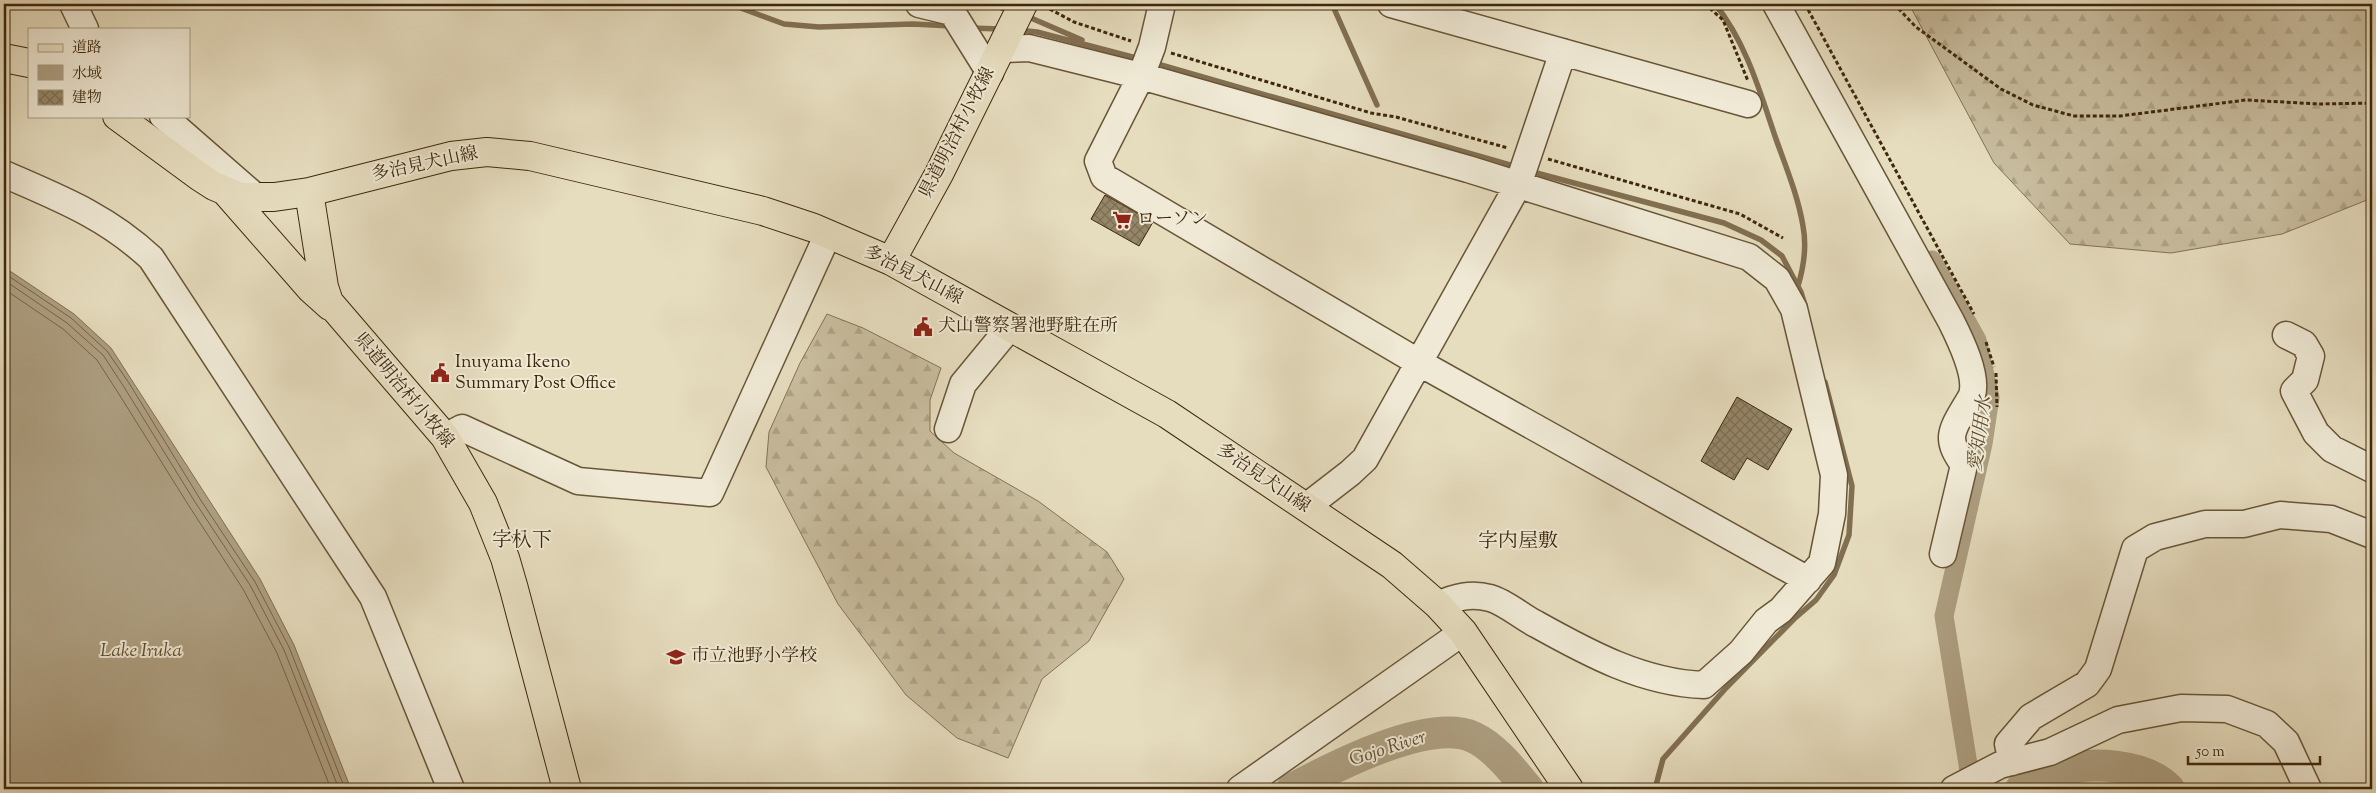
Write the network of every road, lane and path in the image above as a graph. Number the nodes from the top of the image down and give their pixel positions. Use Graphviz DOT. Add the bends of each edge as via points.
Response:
graph roads {
  1 [pos="73,4"];
  2 [pos="919,4"];
  3 [pos="1027,4"];
  4 [pos="1162,4"];
  5 [pos="1391,4"];
  6 [pos="1705,4"];
  7 [pos="1776,4"];
  8 [pos="1805,4"];
  9 [pos="1894,4"];
  10 [pos="85,28"];
  11 [pos="1563,52"];
  12 [pos="999,54"];
  13 [pos="4,58"];
  14 [pos="1146,61"];
  15 [pos="28,63"];
  16 [pos="2372,103"];
  17 [pos="1748,104"];
  18 [pos="120,118"];
  19 [pos="165,118"];
  20 [pos="1523,169"];
  21 [pos="7,175"];
  22 [pos="226,192"];
  23 [pos="309,192"];
  24 [pos="257,198"];
  25 [pos="828,234"];
  26 [pos="1783,238"];
  27 [pos="891,261"];
  28 [pos="1971,308"];
  29 [pos="334,310"];
  30 [pos="1010,327"];
  31 [pos="2286,335"];
  32 [pos="1418,362"];
  33 [pos="948,429"];
  34 [pos="445,437"];
  35 [pos="2372,469"];
  36 [pos="1306,507"];
  37 [pos="2372,535"];
  38 [pos="1943,554"];
  39 [pos="1808,580"];
  40 [pos="1438,605"];
  41 [pos="1463,632"];
  42 [pos="2012,762"];
  43 [pos="451,789"];
  44 [pos="567,789"];
  45 [pos="1240,789"];
  46 [pos="1569,789"];
  47 [pos="1954,789"];
  48 [pos="2308,789"];
  1 -- 10 [label="street"];
  2 -- 12 [label="street" via="952,12 969,39"];
  3 -- 12 [label="main road, 県道明治村小牧線"];
  3 -- 14 [label="path" via="1049,8 1109,36"];
  4 -- 14 [label="street"];
  5 -- 11 [label="street"];
  6 -- 17 [label="path" via="1723,20 1748,78"];
  7 -- 38 [label="street" via="1965,351 1972,395 1950,437 1953,449 1964,465"];
  8 -- 28 [label="path"];
  9 -- 16 [label="path" via="1916,27 2001,89 2033,105 2074,116 2120,116 2246,100"];
  11 -- 17 [label="street"];
  11 -- 20 [label="street"];
  12 -- 14 [label="street" via="1029,48"];
  12 -- 27 [label="main road, 県道明治村小牧線"];
  13 -- 15 [label="main road"];
  14 -- 20 [label="street"];
  14 -- 20 [label="path" via="1396,117"];
  14 -- 32 [label="street" via="1098,161 1104,177"];
  18 -- 22 [label="main road, 多治見犬山線" via="200,177"];
  19 -- 24 [label="street"];
  20 -- 26 [label="path" via="1740,214"];
  20 -- 32 [label="street"];
  20 -- 39 [label="street" via="1750,256 1777,279 1794,309 1834,475 1832,514 1822,563"];
  21 -- 43 [label="street" via="111,246 182,308 373,597"];
  22 -- 24 [label="main road, 多治見犬山線"];
  22 -- 29 [label="main road" via="311,289"];
  23 -- 24 [label="main road, 多治見犬山線"];
  23 -- 25 [label="main road, 多治見犬山線" via="452,156 487,152 530,156 710,196"];
  23 -- 29 [label="main road, 県道明治村小牧線" via="324,286"];
  25 -- 27 [label="main road, 多治見犬山線"];
  25 -- 34 [label="street" via="710,493 578,481 462,428"];
  27 -- 30 [label="main road, 多治見犬山線"];
  29 -- 34 [label="main road, 県道明治村小牧線"];
  30 -- 33 [label="street" via="963,384"];
  30 -- 36 [label="main road, 多治見犬山線" via="1168,414"];
  31 -- 35 [label="street" via="2304,344 2310,356 2305,380 2294,391 2316,433 2332,449"];
  32 -- 36 [label="street" via="1365,458 1350,474"];
  32 -- 39 [label="street"];
  34 -- 44 [label="main road, 県道明治村小牧線" via="483,503 505,558"];
  36 -- 40 [label="main road, 多治見犬山線" via="1392,565"];
  37 -- 42 [label="street" via="2331,520 2280,515 2244,524 2205,524 2155,537 2135,549 2098,669 2087,684 2031,717 2008,744"];
  39 -- 40 [label="street" via="1781,610 1766,621 1741,652 1704,685 1678,684 1584,651 1491,598 1464,595"];
  40 -- 41 [label="main road, 多治見犬山線"];
  41 -- 45 [label="street"];
  41 -- 46 [label="main road, 多治見犬山線"];
  42 -- 47 [label="street"];
  42 -- 48 [label="street" via="2050,752 2118,720 2181,708 2227,709 2267,724 2286,742"];
}
